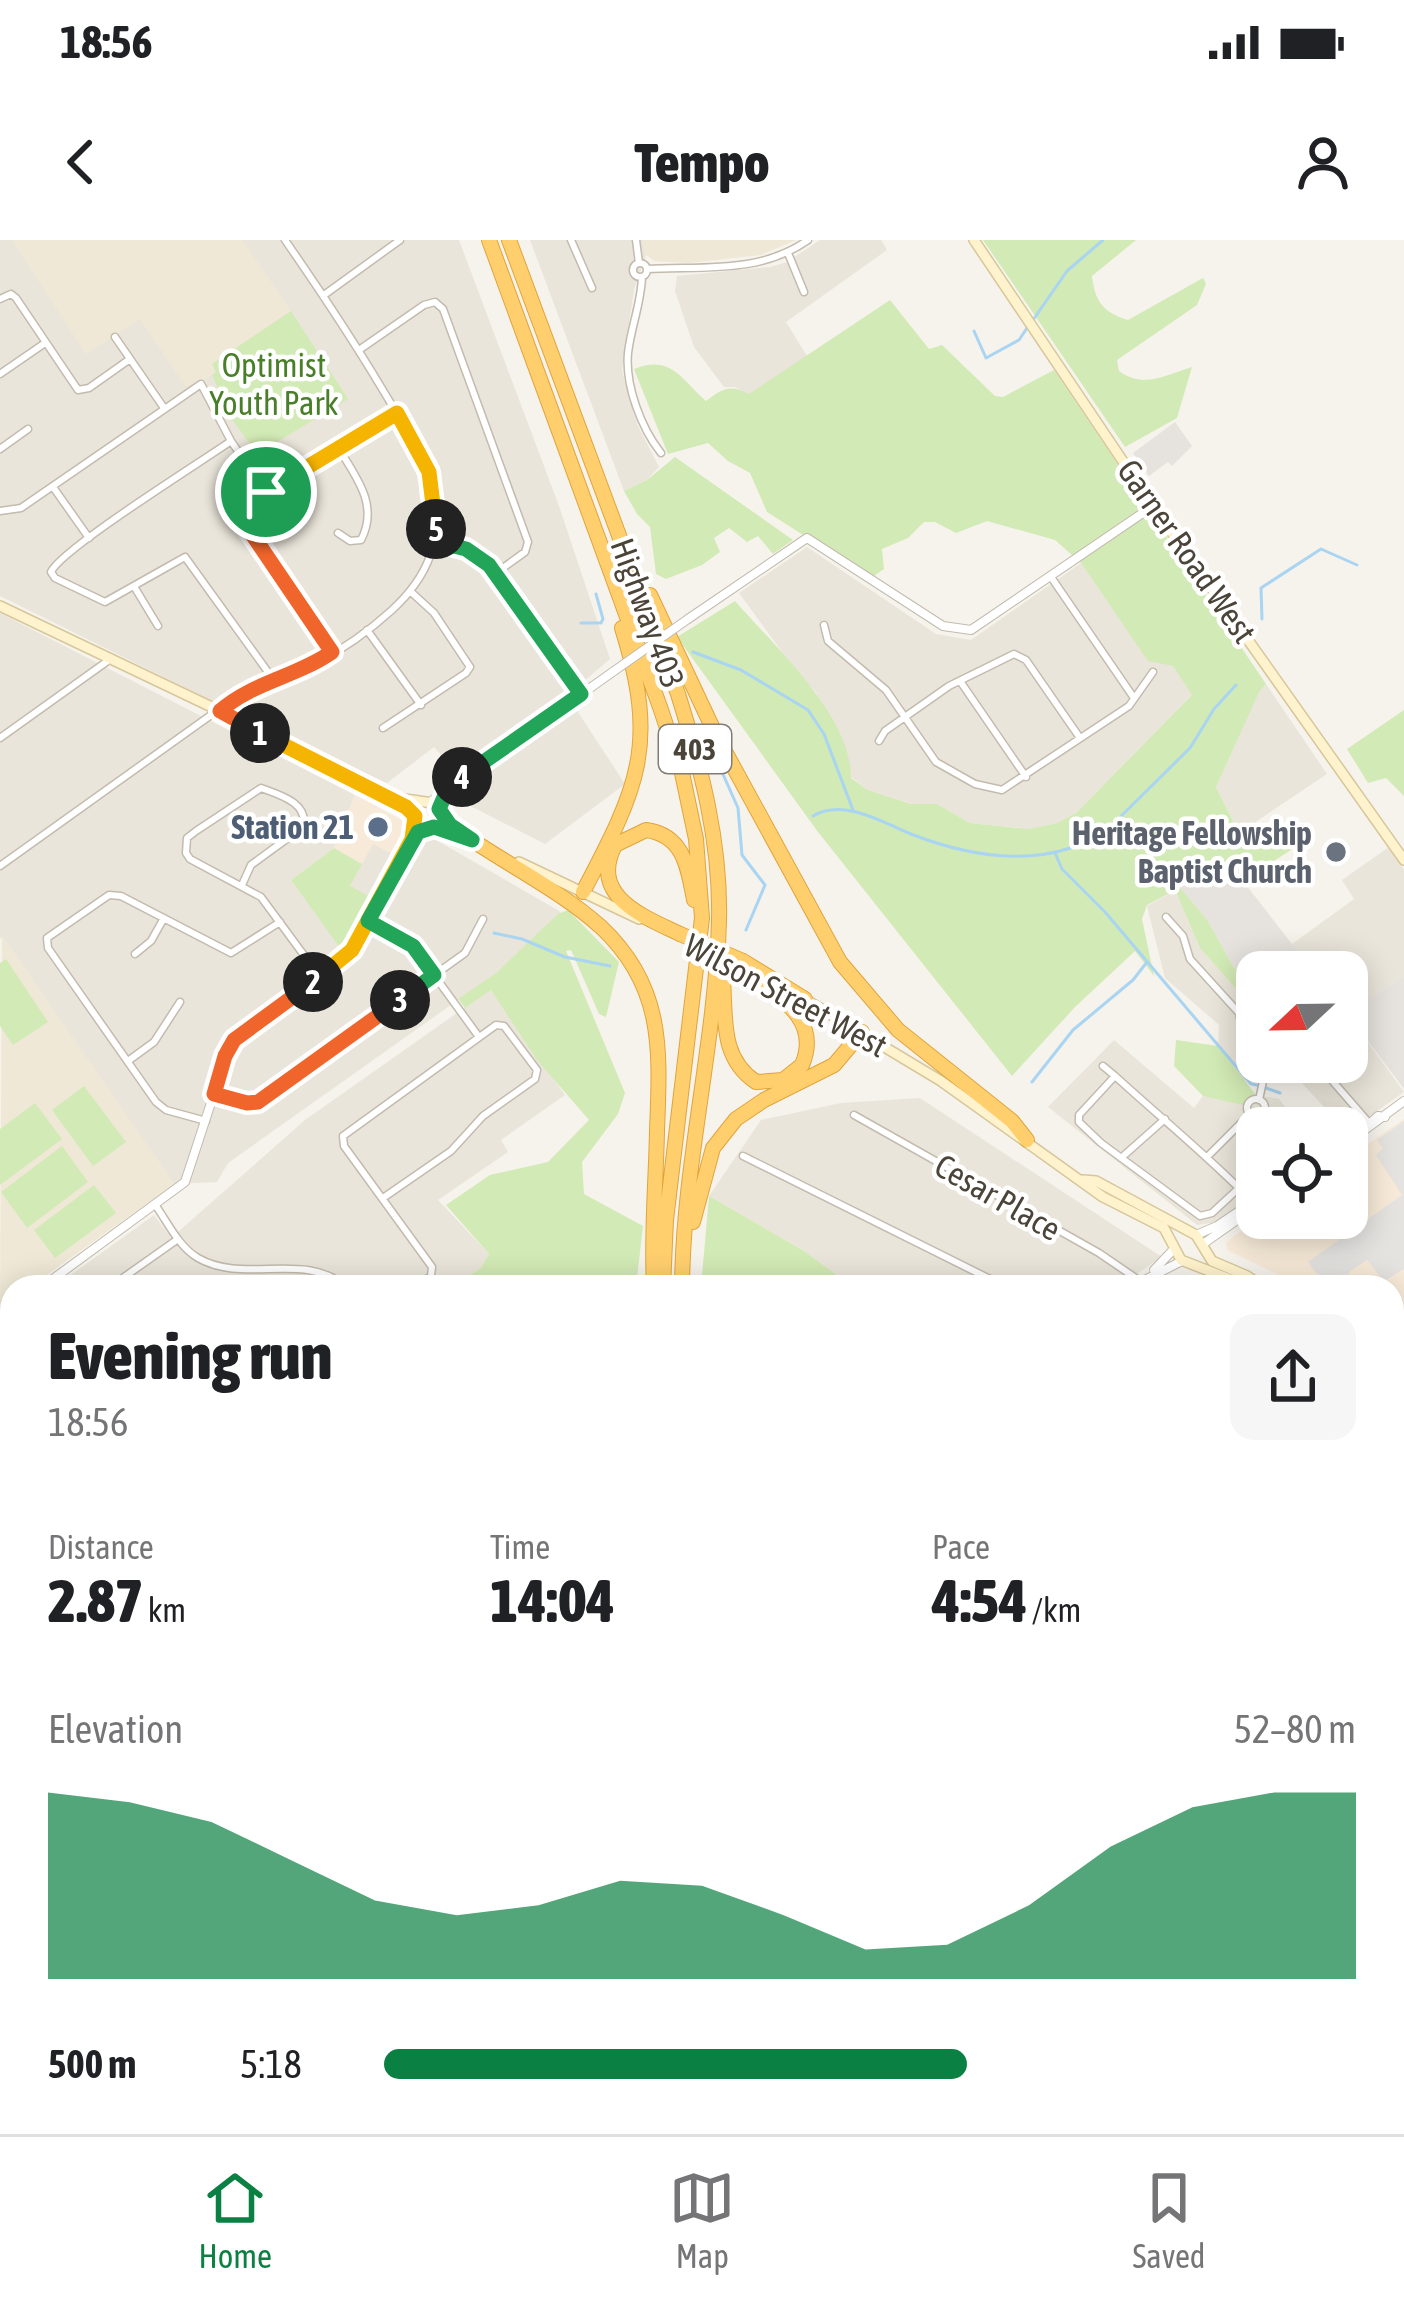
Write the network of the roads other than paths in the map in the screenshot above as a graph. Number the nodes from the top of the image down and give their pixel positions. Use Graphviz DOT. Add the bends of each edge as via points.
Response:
graph roads {
  1 [pos="286,240"];
  2 [pos="400,240"];
  3 [pos="489,240"];
  4 [pos="509,240"];
  5 [pos="571,240"];
  6 [pos="636,240"];
  7 [pos="808,240"];
  8 [pos="974,240"];
  9 [pos="788,254"];
  10 [pos="644,273"];
  11 [pos="592,288"];
  12 [pos="804,292"];
  13 [pos="324,295"];
  14 [pos="0,298"];
  15 [pos="115,337"];
  16 [pos="45,343"];
  17 [pos="359,350"];
  18 [pos="130,359"];
  19 [pos="0,374"];
  20 [pos="165,410"];
  21 [pos="397,413"];
  22 [pos="28,429"];
  23 [pos="231,441"];
  24 [pos="0,449"];
  25 [pos="339,449"];
  26 [pos="661,453"];
  27 [pos="52,487"];
  28 [pos="266,492"];
  29 [pos="608,503"];
  30 [pos="1153,506"];
  31 [pos="0,511"];
  32 [pos="590,520"];
  33 [pos="338,533"];
  34 [pos="89,538"];
  35 [pos="434,541"];
  36 [pos="496,573"];
  37 [pos="1051,578"];
  38 [pos="134,588"];
  39 [pos="410,591"];
  40 [pos="1,608"];
  41 [pos="824,625"];
  42 [pos="158,626"];
  43 [pos="367,629"];
  44 [pos="332,652"];
  45 [pos="109,660"];
  46 [pos="1153,672"];
  47 [pos="273,679"];
  48 [pos="959,681"];
  49 [pos="581,694"];
  50 [pos="1134,698"];
  51 [pos="421,705"];
  52 [pos="220,711"];
  53 [pos="905,716"];
  54 [pos="383,728"];
  55 [pos="0,738"];
  56 [pos="1081,739"];
  57 [pos="879,741"];
  58 [pos="1026,777"];
  59 [pos="385,796"];
  60 [pos="433,807"];
  61 [pos="416,817"];
  62 [pos="431,827"];
  63 [pos="412,839"];
  64 [pos="472,840"];
  65 [pos="1404,860"];
  66 [pos="0,866"];
  67 [pos="242,885"];
  68 [pos="583,892"];
  69 [pos="720,916"];
  70 [pos="1166,917"];
  71 [pos="164,918"];
  72 [pos="483,919"];
  73 [pos="368,921"];
  74 [pos="280,922"];
  75 [pos="678,936"];
  76 [pos="135,954"];
  77 [pos="743,966"];
  78 [pos="434,975"];
  79 [pos="320,977"];
  80 [pos="805,999"];
  81 [pos="180,1002"];
  82 [pos="1236,1010"];
  83 [pos="862,1032"];
  84 [pos="479,1038"];
  85 [pos="128,1060"];
  86 [pos="1103,1066"];
  87 [pos="1115,1076"];
  88 [pos="1263,1083"];
  89 [pos="1334,1083"];
  90 [pos="682,1086"];
  91 [pos="214,1094"];
  92 [pos="1259,1100"];
  93 [pos="1404,1101"];
  94 [pos="1251,1107"];
  95 [pos="1263,1107"];
  96 [pos="854,1115"];
  97 [pos="1385,1117"];
  98 [pos="1166,1119"];
  99 [pos="206,1121"];
  100 [pos="1369,1123"];
  101 [pos="1368,1128"];
  102 [pos="1236,1131"];
  103 [pos="1028,1139"];
  104 [pos="743,1156"];
  105 [pos="1207,1157"];
  106 [pos="1121,1158"];
  107 [pos="1083,1180"];
  108 [pos="1236,1185"];
  109 [pos="1236,1191"];
  110 [pos="383,1198"];
  111 [pos="156,1206"];
  112 [pos="1236,1214"];
  113 [pos="1197,1237"];
  114 [pos="178,1238"];
  115 [pos="1174,1249"];
  116 [pos="1185,1261"];
  117 [pos="59,1275"];
  118 [pos="127,1275"];
  119 [pos="325,1275"];
  120 [pos="431,1275"];
  121 [pos="659,1275"];
  122 [pos="660,1275"];
  123 [pos="685,1275"];
  124 [pos="685,1275"];
  125 [pos="982,1275"];
  126 [pos="1131,1275"];
  127 [pos="1146,1275"];
  128 [pos="1154,1275"];
  129 [pos="1220,1275"];
  130 [pos="1245,1275"];
  1 -- 13 [label="street"];
  2 -- 13 [label="street"];
  3 -- 32 [label="highway, 403"];
  4 -- 29 [label="highway, Highway 403 / 403"];
  5 -- 11 [label="street"];
  6 -- 10 [label="street"];
  7 -- 9 [label="street"];
  8 -- 30 [label="main road, Garner Road West"];
  9 -- 10 [label="street"];
  9 -- 12 [label="street"];
  10 -- 26 [label="street" via="629,374"];
  13 -- 17 [label="street"];
  14 -- 16 [label="street" via="16,298"];
  15 -- 18 [label="street"];
  16 -- 18 [label="street" via="78,391"];
  16 -- 19 [label="street"];
  17 -- 21 [label="street"];
  17 -- 36 [label="street" via="424,304 442,309 528,542"];
  18 -- 20 [label="street"];
  20 -- 23 [label="street" via="202,384"];
  20 -- 27 [label="street"];
  21 -- 25 [label="street"];
  21 -- 35 [label="street" via="429,472"];
  22 -- 24 [label="street"];
  23 -- 28 [label="street"];
  23 -- 34 [label="street"];
  25 -- 28 [label="street"];
  25 -- 33 [label="street" via="369,512 361,540"];
  27 -- 31 [label="street" via="21,508"];
  27 -- 34 [label="street"];
  28 -- 44 [label="street" via="243,507 241,518"];
  29 -- 69 [label="highway, Highway 403 / 403" via="700,765"];
  29 -- 103 [label="highway" via="716,735 840,962 898,1030"];
  30 -- 37 [label="street"];
  30 -- 65 [label="main road, Garner Road West"];
  32 -- 68 [label="highway" via="643,732 630,800"];
  32 -- 90 [label="highway, Highway 403 / 403" via="661,707 697,839 703,918"];
  34 -- 38 [label="street" via="54,563 56,578 105,602"];
  35 -- 36 [label="street" via="478,555"];
  35 -- 39 [label="street"];
  36 -- 49 [label="street"];
  37 -- 49 [label="street, bridge" via="980,626 954,631 807,538"];
  37 -- 50 [label="street"];
  38 -- 42 [label="street"];
  38 -- 47 [label="street" via="185,557"];
  39 -- 43 [label="street"];
  39 -- 51 [label="street" via="470,667"];
  40 -- 45 [label="main road, Wilson Street West"];
  41 -- 53 [label="street" via="828,641"];
  43 -- 44 [label="street"];
  43 -- 51 [label="street"];
  44 -- 47 [label="street"];
  45 -- 52 [label="main road, Wilson Street West"];
  45 -- 55 [label="street"];
  46 -- 50 [label="street"];
  47 -- 52 [label="street"];
  48 -- 53 [label="street"];
  48 -- 56 [label="street" via="1020,655"];
  48 -- 58 [label="street"];
  49 -- 60 [label="street"];
  50 -- 56 [label="street"];
  51 -- 54 [label="street"];
  52 -- 59 [label="main road, Wilson Street West"];
  52 -- 66 [label="street"];
  53 -- 57 [label="street"];
  53 -- 58 [label="street" via="936,762 974,784 1006,790"];
  56 -- 58 [label="street"];
  59 -- 60 [label="main road, Wilson Street West"];
  59 -- 61 [label="main road, Wilson Street West"];
  60 -- 61 [label="main road"];
  60 -- 62 [label="main road"];
  60 -- 64 [label="main road, Wilson Street West"];
  61 -- 62 [label="main road, Wilson Street West"];
  61 -- 63 [label="street"];
  62 -- 63 [label="street"];
  62 -- 64 [label="main road, Wilson Street West"];
  63 -- 73 [label="street"];
  64 -- 68 [label="main road, Wilson Street West"];
  64 -- 121 [label="highway" via="602,928 647,993 661,1048"];
  67 -- 67 [label="street" via="190,859 185,845 261,788 295,804 305,819 251,865"];
  67 -- 74 [label="street"];
  68 -- 75 [label="main road, Wilson Street West"];
  69 -- 77 [label="highway" via="734,1063 756,1082 783,1080 802,1065 808,1035 798,1014"];
  69 -- 123 [label="highway, Highway 403 / 403"];
  70 -- 82 [label="street"];
  71 -- 74 [label="street" via="231,953"];
  71 -- 76 [label="street"];
  71 -- 85 [label="street" via="109,895 46,941"];
  72 -- 78 [label="street" via="465,953"];
  73 -- 78 [label="street" via="413,946"];
  73 -- 79 [label="street" via="349,954"];
  74 -- 79 [label="street"];
  75 -- 77 [label="highway, bridge"];
  75 -- 90 [label="highway" via="613,893 607,867 624,839 658,832 673,840 687,870 696,920"];
  77 -- 80 [label="highway"];
  78 -- 84 [label="street"];
  78 -- 91 [label="street" via="258,1102"];
  79 -- 91 [label="street" via="234,1040"];
  80 -- 83 [label="main road, Wilson Street West"];
  81 -- 85 [label="street" via="154,1042"];
  83 -- 103 [label="main road, Wilson Street West"];
  83 -- 124 [label="highway" via="817,1077 747,1109 713,1148"];
  84 -- 110 [label="street" via="343,1136"];
  84 -- 110 [label="street" via="505,1026 537,1076"];
  85 -- 99 [label="street" via="161,1107"];
  86 -- 87 [label="street"];
  87 -- 98 [label="street"];
  87 -- 106 [label="street" via="1078,1120"];
  88 -- 92 [label="street"];
  89 -- 100 [label="street"];
  90 -- 122 [label="highway, Highway 403 / 403"];
  91 -- 99 [label="street"];
  92 -- 94 [label="street"];
  92 -- 95 [label="street"];
  93 -- 97 [label="street"];
  96 -- 126 [label="street, Cesar Place"];
  97 -- 100 [label="street"];
  97 -- 101 [label="street"];
  98 -- 105 [label="street"];
  98 -- 106 [label="street"];
  99 -- 111 [label="street" via="188,1180"];
  102 -- 105 [label="street"];
  103 -- 107 [label="main road, Wilson Street West"];
  104 -- 125 [label="street"];
  105 -- 108 [label="street"];
  106 -- 109 [label="street" via="1200,1216"];
  107 -- 113 [label="main road, Wilson Street West"];
  107 -- 115 [label="main road, Wilson Street West" via="1164,1228"];
  110 -- 120 [label="street"];
  111 -- 114 [label="street"];
  111 -- 117 [label="street"];
  112 -- 113 [label="street"];
  113 -- 115 [label="main road" via="1178,1238"];
  113 -- 116 [label="main road" via="1200,1257"];
  113 -- 130 [label="main road, Wilson Street West" via="1211,1260"];
  114 -- 118 [label="street"];
  114 -- 119 [label="street" via="210,1263"];
  115 -- 116 [label="main road, Wilson Street West"];
  115 -- 127 [label="street"];
  116 -- 128 [label="street"];
  116 -- 129 [label="main road, Wilson Street West"];
}
